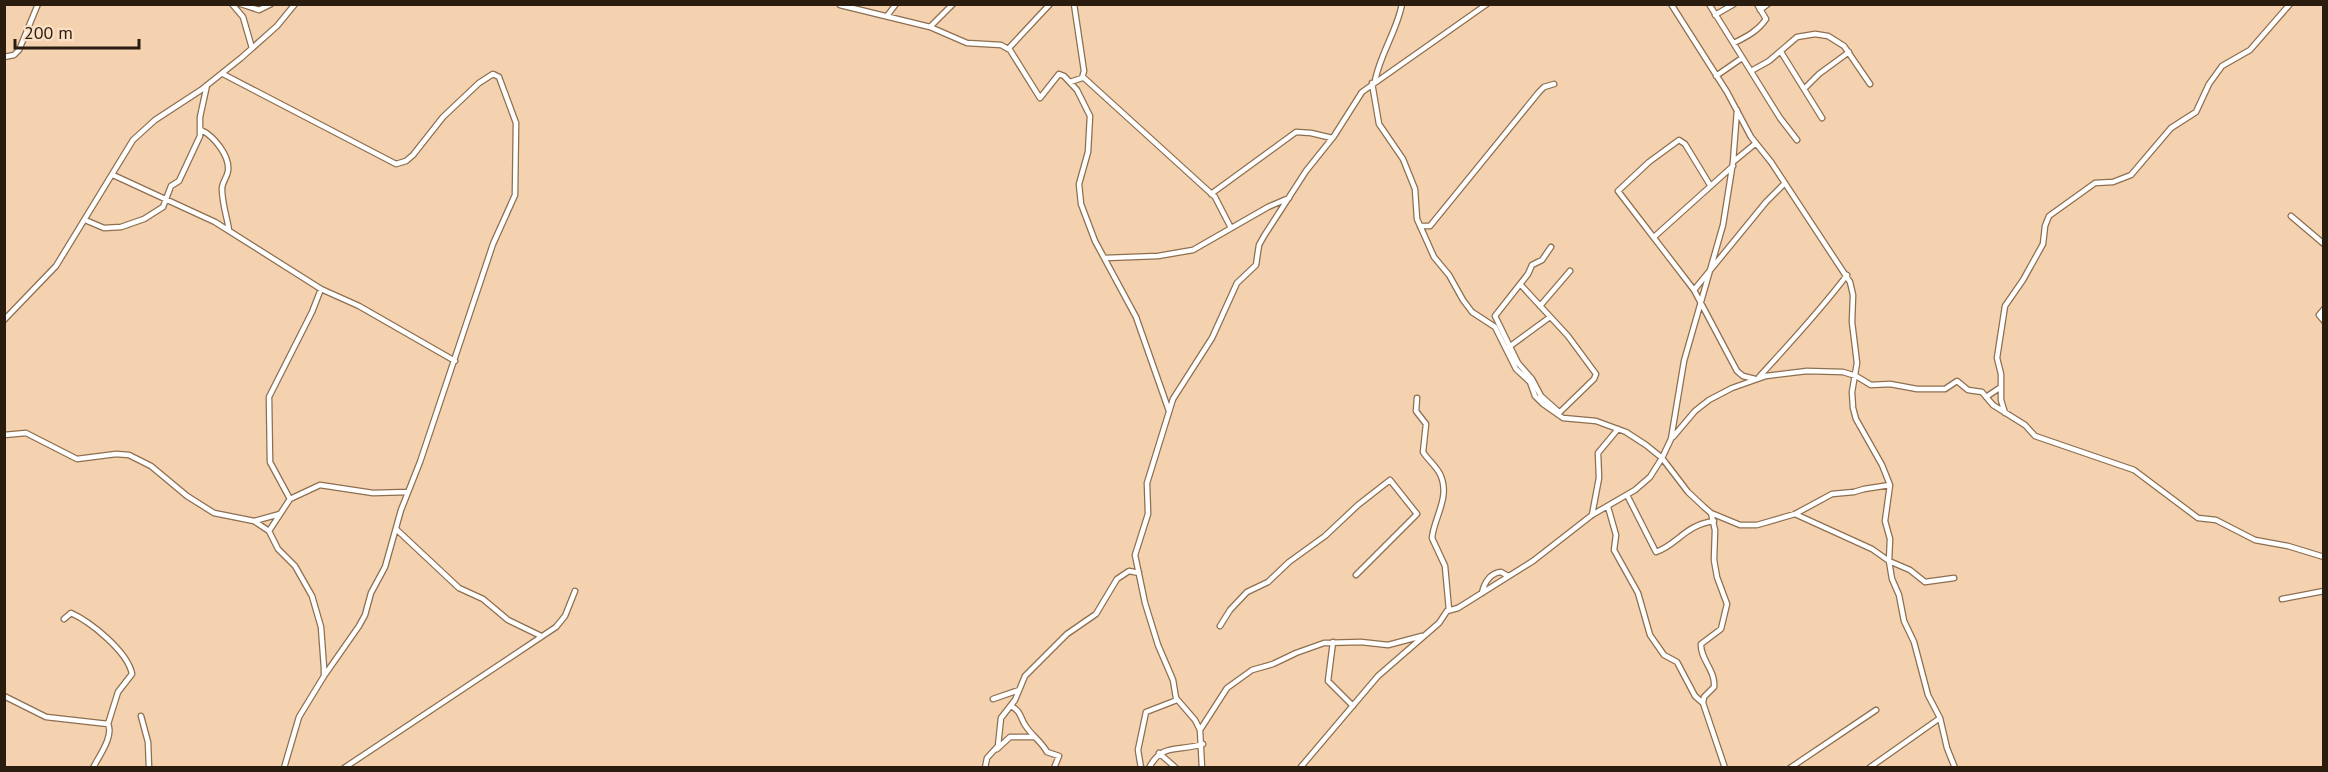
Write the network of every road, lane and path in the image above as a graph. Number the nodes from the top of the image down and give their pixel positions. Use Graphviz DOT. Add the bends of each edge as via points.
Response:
graph roads {
  1 [pos="38,4"];
  2 [pos="232,4"];
  3 [pos="241,4"];
  4 [pos="271,4"];
  5 [pos="840,4"];
  6 [pos="896,4"];
  7 [pos="953,4"];
  8 [pos="1050,4"];
  9 [pos="1074,4"];
  10 [pos="1402,4"];
  11 [pos="1487,4"];
  12 [pos="1671,4"];
  13 [pos="1709,4"];
  14 [pos="1734,4"];
  15 [pos="1757,4"];
  16 [pos="1768,4"];
  17 [pos="2290,4"];
  18 [pos="294,5"];
  19 [pos="1760,10"];
  20 [pos="1715,15"];
  21 [pos="887,16"];
  22 [pos="930,27"];
  23 [pos="1734,44"];
  24 [pos="252,48"];
  25 [pos="1009,48"];
  26 [pos="1781,52"];
  27 [pos="1849,52"];
  28 [pos="4,57"];
  29 [pos="1742,58"];
  30 [pos="1751,71"];
  31 [pos="222,74"];
  32 [pos="1716,76"];
  33 [pos="1083,77"];
  34 [pos="1070,82"];
  35 [pos="1374,82"];
  36 [pos="1554,84"];
  37 [pos="1870,84"];
  38 [pos="207,85"];
  39 [pos="1804,89"];
  40 [pos="1737,110"];
  41 [pos="1822,118"];
  42 [pos="201,130"];
  43 [pos="1332,138"];
  44 [pos="1797,140"];
  45 [pos="1756,143"];
  46 [pos="1733,164"];
  47 [pos="113,175"];
  48 [pos="1785,183"];
  49 [pos="1710,185"];
  50 [pos="1211,194"];
  51 [pos="1290,198"];
  52 [pos="165,201"];
  53 [pos="2291,216"];
  54 [pos="85,220"];
  55 [pos="1420,226"];
  56 [pos="1231,228"];
  57 [pos="230,230"];
  58 [pos="1654,237"];
  59 [pos="2324,244"];
  60 [pos="1551,247"];
  61 [pos="1105,258"];
  62 [pos="1711,268"];
  63 [pos="1570,271"];
  64 [pos="1847,275"];
  65 [pos="1520,284"];
  66 [pos="321,289"];
  67 [pos="1694,290"];
  68 [pos="1700,300"];
  69 [pos="1540,306"];
  70 [pos="2324,309"];
  71 [pos="1550,317"];
  72 [pos="4,320"];
  73 [pos="2324,321"];
  74 [pos="1509,347"];
  75 [pos="455,361"];
  76 [pos="1856,376"];
  77 [pos="1757,379"];
  78 [pos="2001,387"];
  79 [pos="1986,397"];
  80 [pos="1417,398"];
  81 [pos="1567,405"];
  82 [pos="1169,411"];
  83 [pos="1558,413"];
  84 [pos="2005,413"];
  85 [pos="1574,419"];
  86 [pos="1618,429"];
  87 [pos="4,435"];
  88 [pos="1671,439"];
  89 [pos="1662,458"];
  90 [pos="1890,485"];
  91 [pos="408,492"];
  92 [pos="1627,495"];
  93 [pos="290,499"];
  94 [pos="1608,507"];
  95 [pos="1711,513"];
  96 [pos="280,514"];
  97 [pos="1795,514"];
  98 [pos="1592,515"];
  99 [pos="254,521"];
  100 [pos="1714,521"];
  101 [pos="396,529"];
  102 [pos="269,531"];
  103 [pos="2324,557"];
  104 [pos="1889,561"];
  105 [pos="1139,573"];
  106 [pos="1356,575"];
  107 [pos="1508,576"];
  108 [pos="1954,578"];
  109 [pos="575,591"];
  110 [pos="2324,591"];
  111 [pos="1482,593"];
  112 [pos="2282,599"];
  113 [pos="1449,610"];
  114 [pos="64,619"];
  115 [pos="1220,626"];
  116 [pos="541,636"];
  117 [pos="1424,636"];
  118 [pos="1333,642"];
  119 [pos="324,676"];
  120 [pos="1019,690"];
  121 [pos="4,696"];
  122 [pos="993,699"];
  123 [pos="1177,700"];
  124 [pos="1703,703"];
  125 [pos="1011,706"];
  126 [pos="1353,706"];
  127 [pos="1876,710"];
  128 [pos="141,716"];
  129 [pos="1940,718"];
  130 [pos="108,724"];
  131 [pos="1200,730"];
  132 [pos="1035,737"];
  133 [pos="1203,744"];
  134 [pos="996,750"];
  135 [pos="1159,753"];
  136 [pos="93,768"];
  137 [pos="149,768"];
  138 [pos="284,768"];
  139 [pos="344,768"];
  140 [pos="985,768"];
  141 [pos="1053,768"];
  142 [pos="1141,768"];
  143 [pos="1149,768"];
  144 [pos="1176,768"];
  145 [pos="1202,768"];
  146 [pos="1299,768"];
  147 [pos="1725,768"];
  148 [pos="1790,768"];
  149 [pos="1869,768"];
  150 [pos="1955,768"];
  1 -- 28 [label="street" via="19,50"];
  2 -- 24 [label="street" via="243,17"];
  3 -- 4 [label="street" via="259,10"];
  5 -- 21 [label="street"];
  6 -- 21 [label="street"];
  7 -- 22 [label="street"];
  8 -- 25 [label="street"];
  9 -- 33 [label="street"];
  10 -- 35 [label="street"];
  11 -- 35 [label="street"];
  12 -- 32 [label="street"];
  13 -- 20 [label="street"];
  14 -- 20 [label="street"];
  15 -- 19 [label="street"];
  16 -- 19 [label="street"];
  17 -- 78 [label="street" via="2250,50 2222,66 2196,112 2173,126 2131,175 2095,183 2049,216 2043,244 2005,306 1997,358"];
  18 -- 24 [label="street"];
  19 -- 23 [label="street" via="1766,20"];
  20 -- 23 [label="street"];
  21 -- 22 [label="street"];
  22 -- 25 [label="street" via="967,42"];
  23 -- 29 [label="street"];
  24 -- 31 [label="street"];
  25 -- 34 [label="street" via="1040,98 1059,74"];
  26 -- 27 [label="street" via="1797,37 1815,34 1837,40"];
  26 -- 30 [label="street"];
  26 -- 39 [label="street"];
  27 -- 37 [label="street"];
  27 -- 39 [label="street"];
  29 -- 30 [label="street"];
  29 -- 32 [label="street"];
  30 -- 44 [label="street"];
  31 -- 38 [label="street"];
  31 -- 75 [label="street" via="396,164 413,156 442,117 479,83 493,74 499,77 516,123 515,195 493,244"];
  32 -- 40 [label="street"];
  33 -- 34 [label="street"];
  33 -- 50 [label="street"];
  34 -- 61 [label="street" via="1090,116 1079,195"];
  35 -- 43 [label="street" via="1353,104"];
  35 -- 55 [label="street" via="1379,124 1404,159 1415,189"];
  36 -- 55 [label="street" via="1539,92 1430,226"];
  38 -- 42 [label="street"];
  38 -- 47 [label="street" via="133,140"];
  39 -- 41 [label="street"];
  40 -- 45 [label="street"];
  40 -- 46 [label="street"];
  42 -- 52 [label="street" via="191,158"];
  42 -- 57 [label="street" via="214,139 227,165 222,190"];
  43 -- 50 [label="street" via="1296,132"];
  43 -- 51 [label="street"];
  45 -- 46 [label="street"];
  45 -- 48 [label="street"];
  46 -- 49 [label="street"];
  46 -- 62 [label="street"];
  47 -- 52 [label="street"];
  47 -- 54 [label="street"];
  48 -- 62 [label="street"];
  48 -- 64 [label="street"];
  49 -- 58 [label="street"];
  49 -- 58 [label="street" via="1679,140 1628,179 1619,195"];
  50 -- 56 [label="street"];
  51 -- 56 [label="street"];
  51 -- 82 [label="street" via="1259,245 1256,265 1237,283 1212,338 1176,393"];
  52 -- 54 [label="street" via="157,212 128,225 104,228"];
  52 -- 57 [label="street"];
  53 -- 59 [label="street"];
  54 -- 72 [label="street" via="56,266"];
  55 -- 83 [label="street" via="1434,257 1463,300 1492,324 1538,400"];
  56 -- 61 [label="street" via="1193,250"];
  57 -- 66 [label="street"];
  58 -- 67 [label="street"];
  60 -- 65 [label="street" via="1542,260 1532,265"];
  61 -- 82 [label="street" via="1136,316"];
  62 -- 67 [label="street"];
  62 -- 68 [label="street"];
  63 -- 69 [label="street"];
  64 -- 76 [label="street" via="1853,295"];
  64 -- 77 [label="street"];
  65 -- 69 [label="street"];
  65 -- 74 [label="street" via="1495,316"];
  66 -- 75 [label="street" via="359,306"];
  66 -- 93 [label="street" via="269,397 270,462"];
  67 -- 68 [label="street"];
  68 -- 77 [label="street" via="1737,371"];
  68 -- 88 [label="street" via="1678,386"];
  69 -- 71 [label="street"];
  70 -- 73 [label="street" via="2319,315"];
  71 -- 74 [label="street"];
  71 -- 81 [label="street" via="1596,374"];
  74 -- 83 [label="street" via="1538,393"];
  75 -- 91 [label="street"];
  76 -- 77 [label="street" via="1807,371"];
  76 -- 79 [label="street" via="1871,385 1917,389 1945,389 1957,381"];
  76 -- 90 [label="street" via="1852,398 1856,419"];
  77 -- 88 [label="street" via="1703,404"];
  78 -- 79 [label="street"];
  78 -- 84 [label="street"];
  79 -- 84 [label="street"];
  80 -- 113 [label="street" via="1416,411 1427,428 1423,452 1442,483 1443,499 1432,538 1443,560"];
  81 -- 83 [label="street"];
  81 -- 85 [label="street"];
  82 -- 105 [label="street" via="1147,483 1148,514 1135,555"];
  83 -- 85 [label="street"];
  84 -- 103 [label="street" via="2039,438 2134,470 2198,518 2216,520 2255,540"];
  85 -- 86 [label="street"];
  86 -- 89 [label="street"];
  86 -- 98 [label="street" via="1598,453 1599,478"];
  87 -- 99 [label="street" via="26,433 77,459 129,455 151,466 214,513"];
  88 -- 89 [label="street"];
  89 -- 92 [label="street" via="1650,477"];
  89 -- 95 [label="street" via="1688,492"];
  90 -- 97 [label="street" via="1832,494"];
  90 -- 104 [label="street" via="1885,521 1890,540"];
  91 -- 93 [label="street" via="373,493 320,485"];
  91 -- 101 [label="street"];
  92 -- 94 [label="street"];
  92 -- 100 [label="street" via="1656,552 1693,526"];
  93 -- 96 [label="street"];
  94 -- 98 [label="street"];
  94 -- 124 [label="street" via="1616,535 1614,550 1638,593 1650,635 1664,655 1676,661"];
  95 -- 97 [label="street" via="1751,526"];
  95 -- 100 [label="street"];
  96 -- 99 [label="street"];
  96 -- 102 [label="street"];
  97 -- 104 [label="street" via="1872,549"];
  98 -- 107 [label="street"];
  99 -- 102 [label="street"];
  100 -- 124 [label="street" via="1716,577 1727,608 1721,629 1701,644 1715,682"];
  101 -- 116 [label="street" via="459,588"];
  101 -- 119 [label="street" via="365,615"];
  102 -- 119 [label="street" via="312,596 321,627"];
  104 -- 108 [label="street" via="1925,582"];
  104 -- 129 [label="street" via="1928,695"];
  105 -- 120 [label="street" via="1129,572 1117,579 1096,614 1052,648 1025,676"];
  105 -- 123 [label="street"];
  106 -- 115 [label="street" via="1418,514 1390,480 1268,582 1245,594"];
  107 -- 111 [label="street"];
  107 -- 111 [label="street" via="1494,573"];
  109 -- 116 [label="street" via="561,622"];
  110 -- 112 [label="street"];
  111 -- 113 [label="street"];
  113 -- 117 [label="street"];
  114 -- 130 [label="street" via="71,613 87,622 130,666 132,674 118,692"];
  116 -- 139 [label="street"];
  117 -- 118 [label="street" via="1388,645"];
  117 -- 126 [label="street" via="1378,676"];
  118 -- 126 [label="street" via="1328,681"];
  118 -- 131 [label="street" via="1252,670 1227,688"];
  119 -- 138 [label="street" via="298,717"];
  120 -- 122 [label="street"];
  120 -- 125 [label="street"];
  121 -- 130 [label="street" via="46,717"];
  123 -- 131 [label="street"];
  123 -- 142 [label="street" via="1146,712 1138,750"];
  124 -- 147 [label="street"];
  125 -- 132 [label="street" via="1019,711"];
  125 -- 134 [label="street" via="1001,718"];
  126 -- 146 [label="street"];
  127 -- 148 [label="street"];
  128 -- 137 [label="street"];
  129 -- 149 [label="street"];
  129 -- 150 [label="street"];
  130 -- 136 [label="street" via="110,734"];
  131 -- 133 [label="street"];
  132 -- 134 [label="street" via="1010,738"];
  132 -- 141 [label="street" via="1047,752 1059,756"];
  133 -- 135 [label="street"];
  133 -- 145 [label="street"];
  134 -- 140 [label="street" via="987,758"];
  135 -- 143 [label="street"];
  135 -- 144 [label="street"];
}
